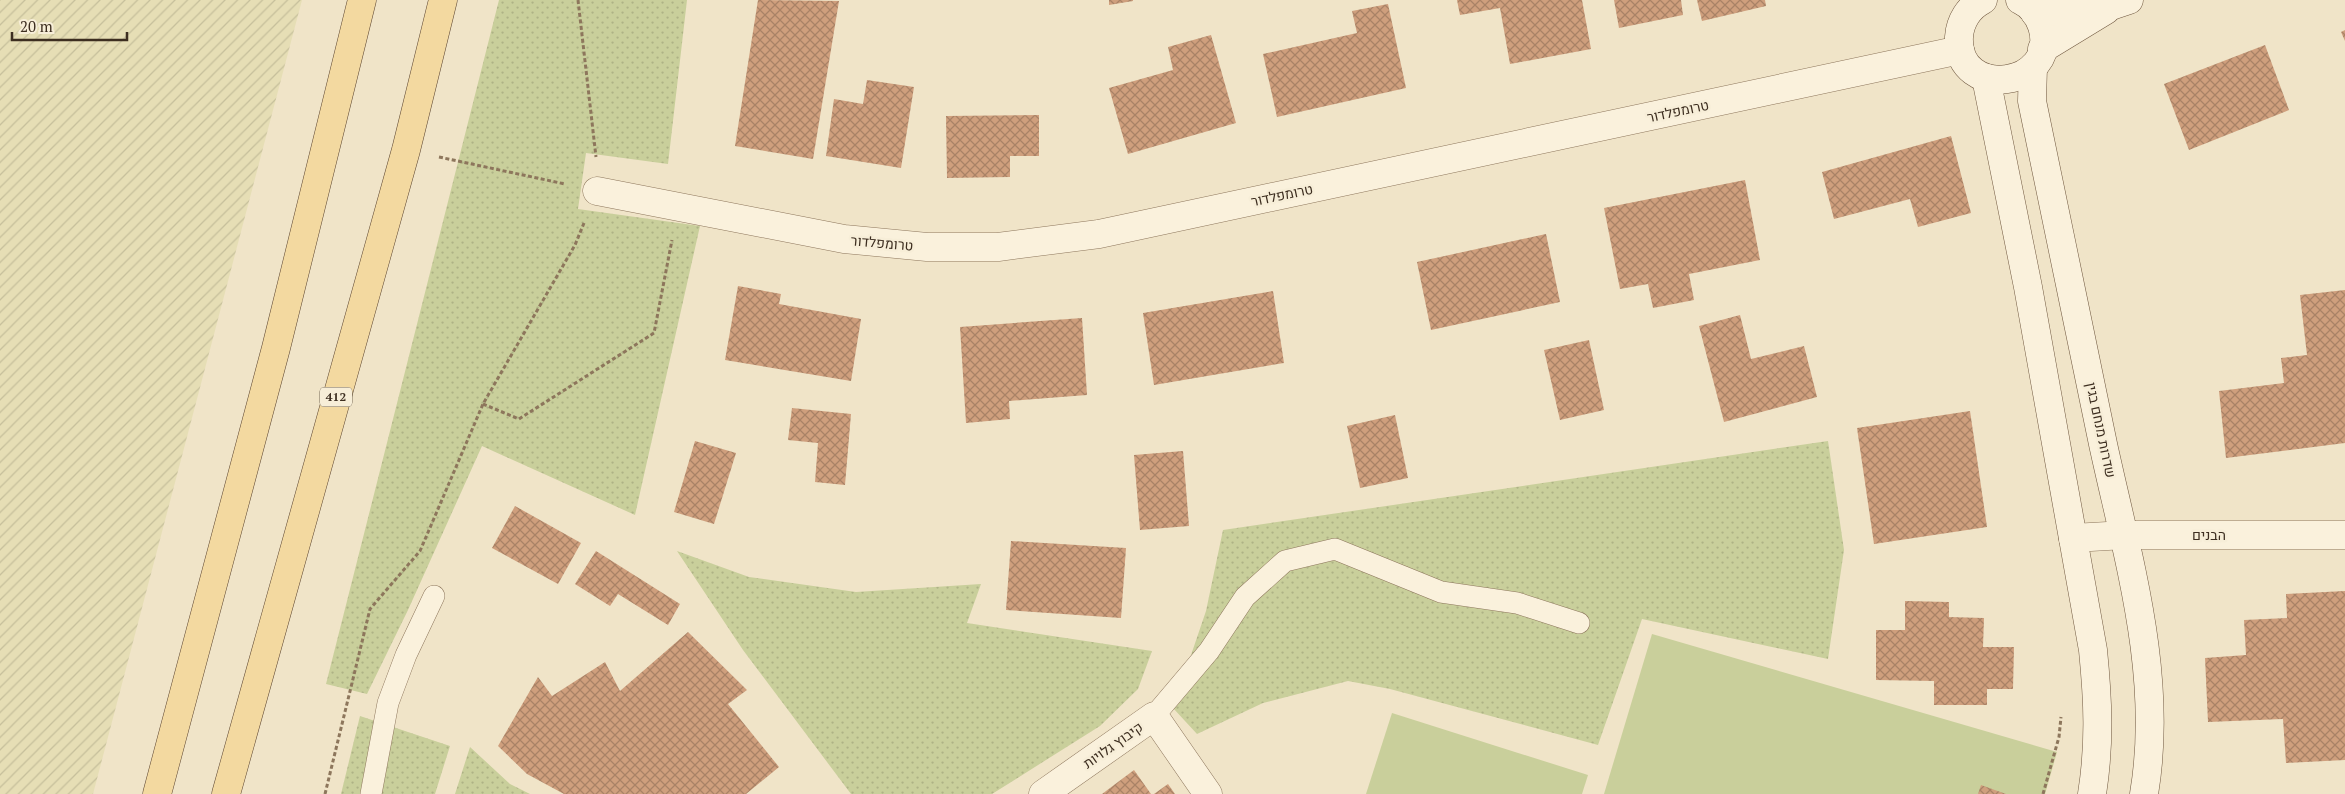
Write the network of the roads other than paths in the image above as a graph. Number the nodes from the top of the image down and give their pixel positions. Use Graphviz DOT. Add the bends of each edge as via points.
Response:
graph roads {
  1 [pos="362,0"];
  2 [pos="443,0"];
  3 [pos="2122,2"];
  4 [pos="1975,3"];
  5 [pos="2028,6"];
  6 [pos="1960,50"];
  7 [pos="2038,58"];
  8 [pos="1986,78"];
  9 [pos="597,191"];
  10 [pos="2125,535"];
  11 [pos="2345,535"];
  12 [pos="2073,538"];
  13 [pos="434,596"];
  14 [pos="1579,623"];
  15 [pos="1154,716"];
  16 [pos="157,794"];
  17 [pos="226,794"];
  18 [pos="371,794"];
  19 [pos="1043,794"];
  20 [pos="1208,794"];
  21 [pos="2092,794"];
  22 [pos="2144,794"];
  1 -- 16 [label="main road" via="276,348"];
  2 -- 17 [label="main road, 412" via="406,150"];
  3 -- 5 [label="street"];
  3 -- 7 [label="street"];
  4 -- 6 [label="street" via="1960,28"];
  5 -- 7 [label="street, שדרות מנחם בגין" via="2042,28"];
  6 -- 8 [label="street" via="1970,67"];
  6 -- 9 [label="street, טרומפלדור" via="1099,234 998,247 927,247 844,239"];
  7 -- 8 [label="street" via="2010,80"];
  7 -- 10 [label="street, שדרות מנחם בגין" via="2032,100"];
  8 -- 12 [label="street"];
  10 -- 11 [label="street, הבנים"];
  10 -- 12 [label="street, הבנים"];
  10 -- 22 [label="street, שדרות מנחם בגין" via="2144,642 2150,705 2149,762"];
  12 -- 21 [label="street" via="2093,650 2099,708 2098,758"];
  13 -- 18 [label="lane" via="388,703"];
  14 -- 15 [label="lane" via="1517,603 1441,592 1336,549 1285,561 1245,597 1209,650"];
  15 -- 19 [label="street, קיבוץ גלויות"];
  15 -- 20 [label="street, קיבוץ גלויות"];
}
